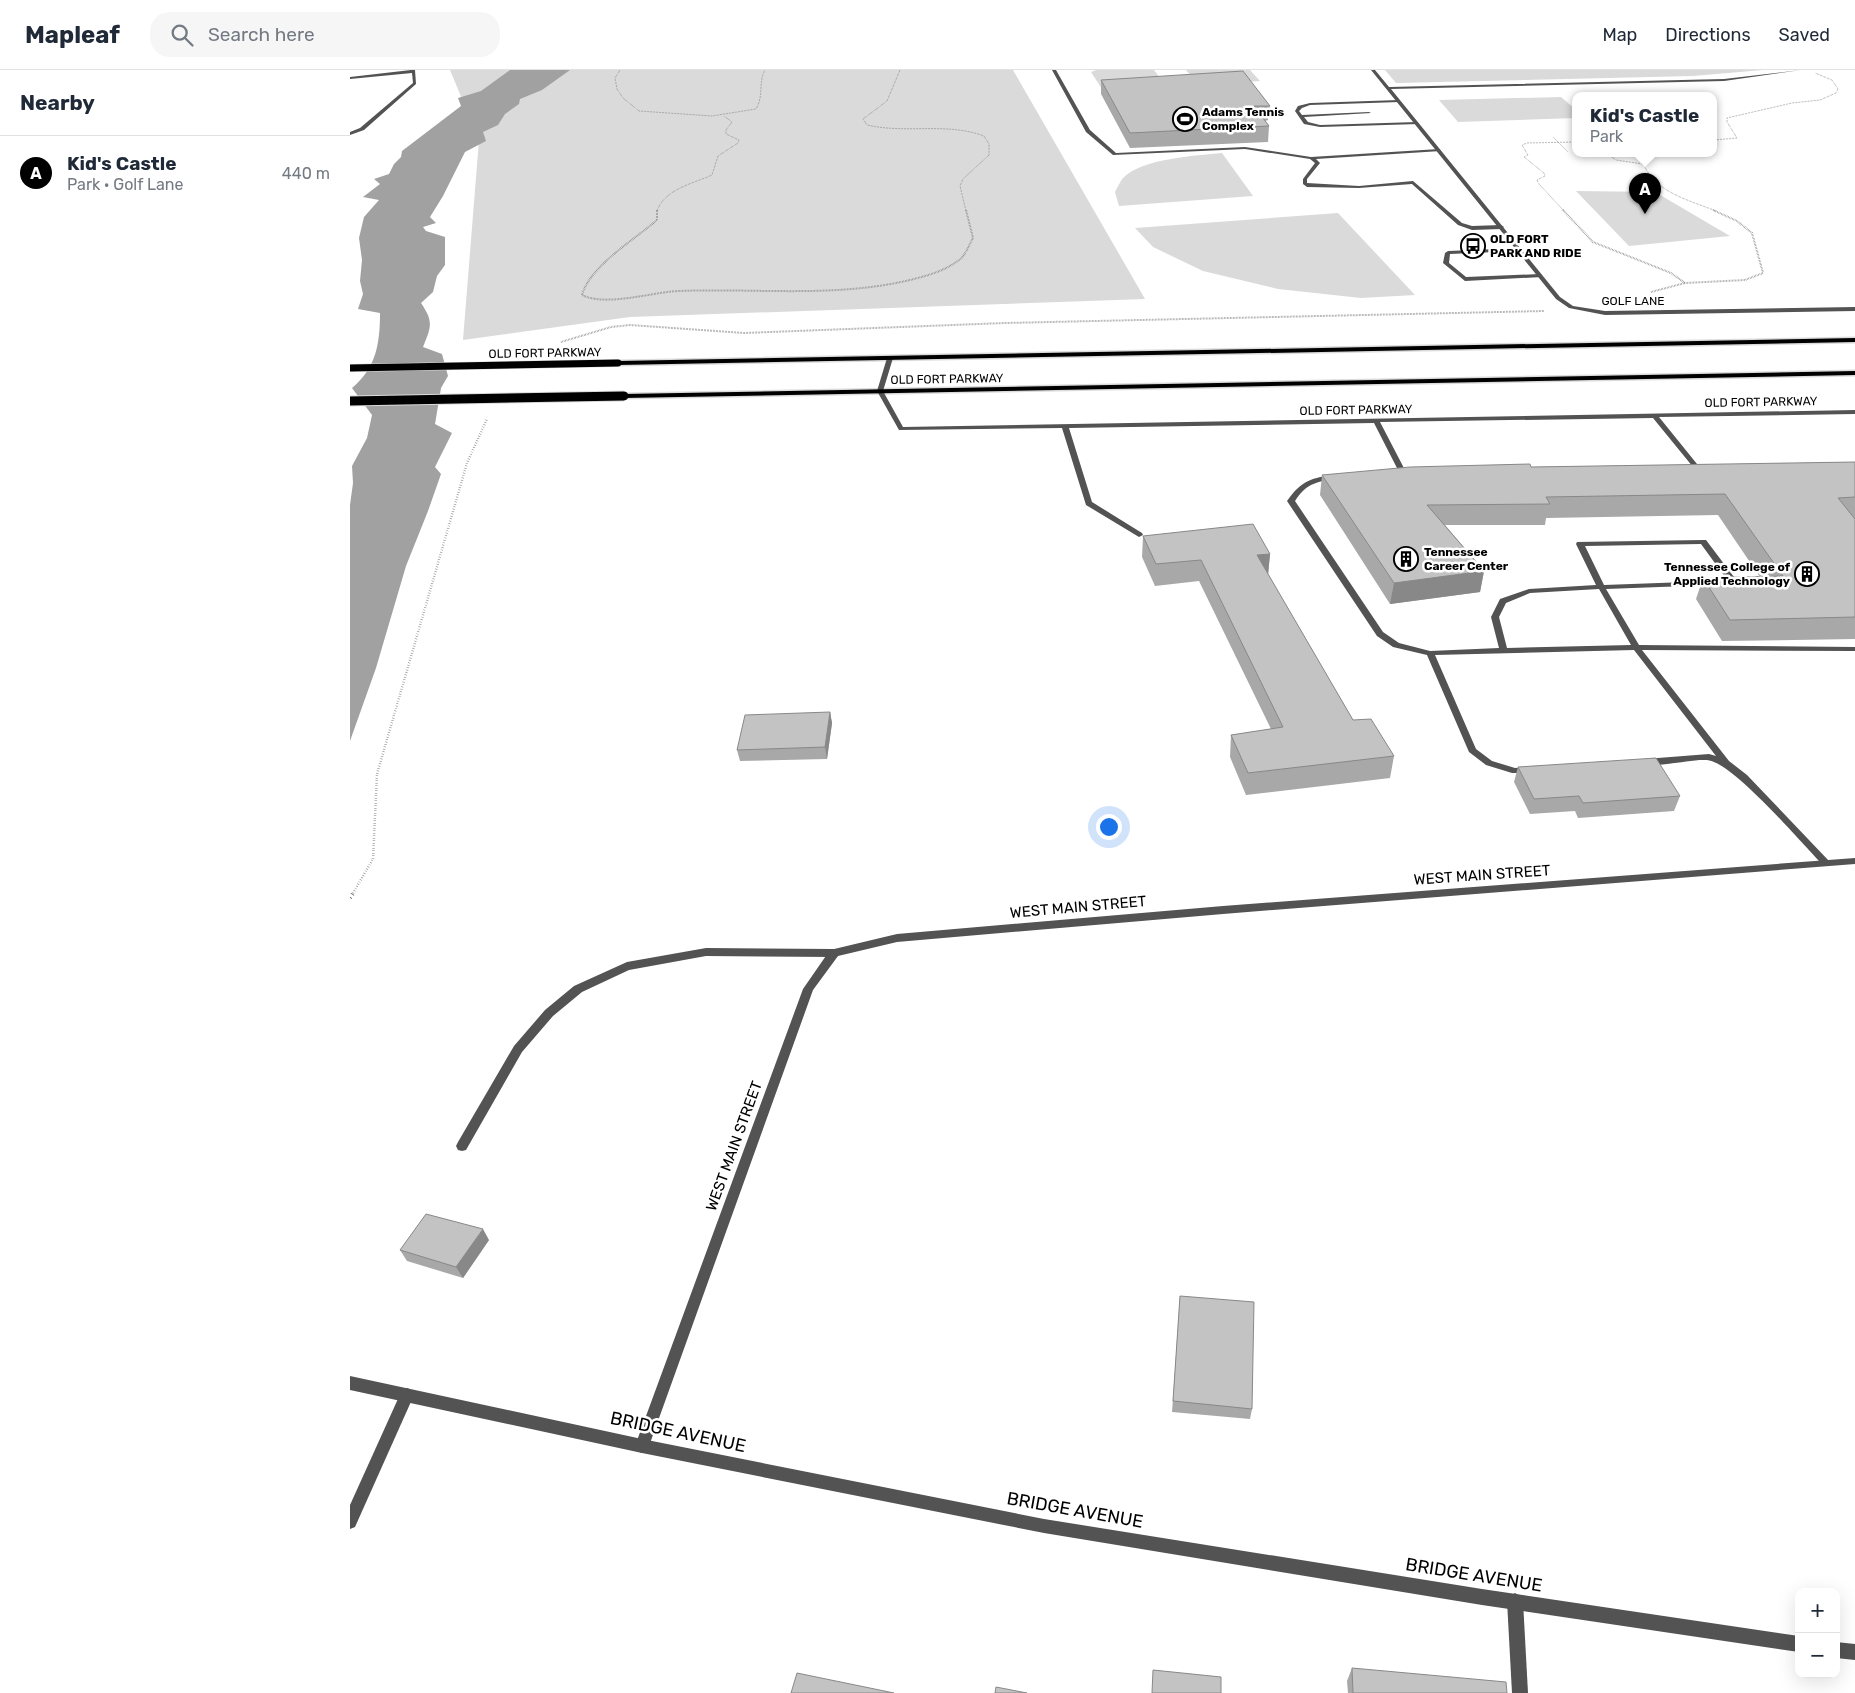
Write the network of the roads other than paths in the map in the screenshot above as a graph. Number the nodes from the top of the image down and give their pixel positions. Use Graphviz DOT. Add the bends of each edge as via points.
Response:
graph roads {
  1 [pos="1054,70"];
  2 [pos="1373,70"];
  3 [pos="1799,70"];
  4 [pos="414,71"];
  5 [pos="350,78"];
  6 [pos="1389,88"];
  7 [pos="1399,101"];
  8 [pos="1361,102"];
  9 [pos="1369,113"];
  10 [pos="1301,116"];
  11 [pos="1417,123"];
  12 [pos="1383,124"];
  13 [pos="350,134"];
  14 [pos="1439,150"];
  15 [pos="1311,158"];
  16 [pos="1501,227"];
  17 [pos="1519,249"];
  18 [pos="1540,276"];
  19 [pos="1855,309"];
  20 [pos="1855,340"];
  21 [pos="890,358"];
  22 [pos="350,368"];
  23 [pos="1855,373"];
  24 [pos="880,391"];
  25 [pos="350,401"];
  26 [pos="1855,412"];
  27 [pos="1654,415"];
  28 [pos="1376,421"];
  29 [pos="1065,426"];
  30 [pos="1714,465"];
  31 [pos="1685,466"];
  32 [pos="1695,466"];
  33 [pos="1404,472"];
  34 [pos="1413,472"];
  35 [pos="1384,473"];
  36 [pos="1345,476"];
  37 [pos="1139,535"];
  38 [pos="1600,585"];
  39 [pos="1636,647"];
  40 [pos="1855,649"];
  41 [pos="1504,650"];
  42 [pos="1430,652"];
  43 [pos="1631,763"];
  44 [pos="1726,763"];
  45 [pos="1544,769"];
  46 [pos="1855,861"];
  47 [pos="1826,863"];
  48 [pos="834,952"];
  49 [pos="462,1146"];
  50 [pos="350,1383"];
  51 [pos="407,1395"];
  52 [pos="642,1446"];
  53 [pos="350,1522"];
  54 [pos="1515,1601"];
  55 [pos="1795,1643"];
  56 [pos="1840,1650"];
  57 [pos="1855,1652"];
  58 [pos="1520,1693"];
  1 -- 15 [label="street" via="1088,131 1115,154 1245,148"];
  2 -- 6 [label="street, GOLF LANE"];
  3 -- 6 [label="street" via="1715,80"];
  4 -- 5 [label="street"];
  4 -- 13 [label="street" via="415,83 362,129"];
  6 -- 7 [label="street, GOLF LANE"];
  7 -- 8 [label="street"];
  7 -- 11 [label="street, GOLF LANE"];
  8 -- 9 [label="street"];
  8 -- 10 [label="street" via="1310,104 1300,107 1297,111"];
  9 -- 10 [label="street"];
  9 -- 12 [label="street"];
  10 -- 12 [label="street" via="1306,123 1320,126"];
  11 -- 12 [label="street"];
  11 -- 14 [label="street, GOLF LANE"];
  14 -- 15 [label="street"];
  14 -- 16 [label="street, GOLF LANE"];
  15 -- 16 [label="street" via="1318,163 1304,179 1309,186 1358,187 1413,182 1460,224 1472,228"];
  16 -- 17 [label="street, GOLF LANE"];
  17 -- 18 [label="street, GOLF LANE"];
  17 -- 18 [label="street" via="1448,253 1446,263 1465,280"];
  18 -- 19 [label="street, GOLF LANE" via="1558,298 1571,307 1605,313"];
  20 -- 21 [label="main road, OLD FORT PARKWAY"];
  21 -- 22 [label="main road, OLD FORT PARKWAY, bridge"];
  21 -- 24 [label="street, OLD FORT PARKWAY"];
  23 -- 24 [label="main road, OLD FORT PARKWAY"];
  24 -- 25 [label="main road, OLD FORT PARKWAY, bridge"];
  24 -- 29 [label="street, OLD FORT PARKWAY" via="900,429"];
  26 -- 27 [label="street, OLD FORT PARKWAY"];
  27 -- 28 [label="street, OLD FORT PARKWAY"];
  27 -- 32 [label="street"];
  28 -- 29 [label="street, OLD FORT PARKWAY"];
  28 -- 33 [label="street"];
  29 -- 37 [label="street" via="1089,503"];
  30 -- 32 [label="street"];
  31 -- 32 [label="street"];
  33 -- 34 [label="street"];
  33 -- 35 [label="street"];
  36 -- 42 [label="street" via="1310,481 1298,490 1291,501 1380,634 1396,645"];
  38 -- 38 [label="street" via="1580,544 1703,542 1734,583"];
  38 -- 39 [label="street"];
  38 -- 41 [label="street" via="1529,591 1503,601 1495,617"];
  39 -- 40 [label="street"];
  39 -- 41 [label="street"];
  39 -- 44 [label="street"];
  41 -- 42 [label="street"];
  42 -- 45 [label="street" via="1472,750 1489,763 1514,771"];
  43 -- 44 [label="street" via="1709,757"];
  44 -- 47 [label="street" via="1744,777"];
  46 -- 47 [label="street, WEST MAIN STREET"];
  47 -- 48 [label="street, WEST MAIN STREET" via="897,938"];
  48 -- 49 [label="street" via="706,952 627,966 578,989 549,1013 518,1049"];
  48 -- 52 [label="street, WEST MAIN STREET" via="808,989"];
  50 -- 51 [label="street, BRIDGE AVENUE"];
  51 -- 52 [label="street, BRIDGE AVENUE"];
  51 -- 53 [label="street"];
  52 -- 54 [label="street, BRIDGE AVENUE" via="1044,1526"];
  54 -- 55 [label="street, BRIDGE AVENUE"];
  54 -- 58 [label="street"];
  56 -- 57 [label="street"];
}
